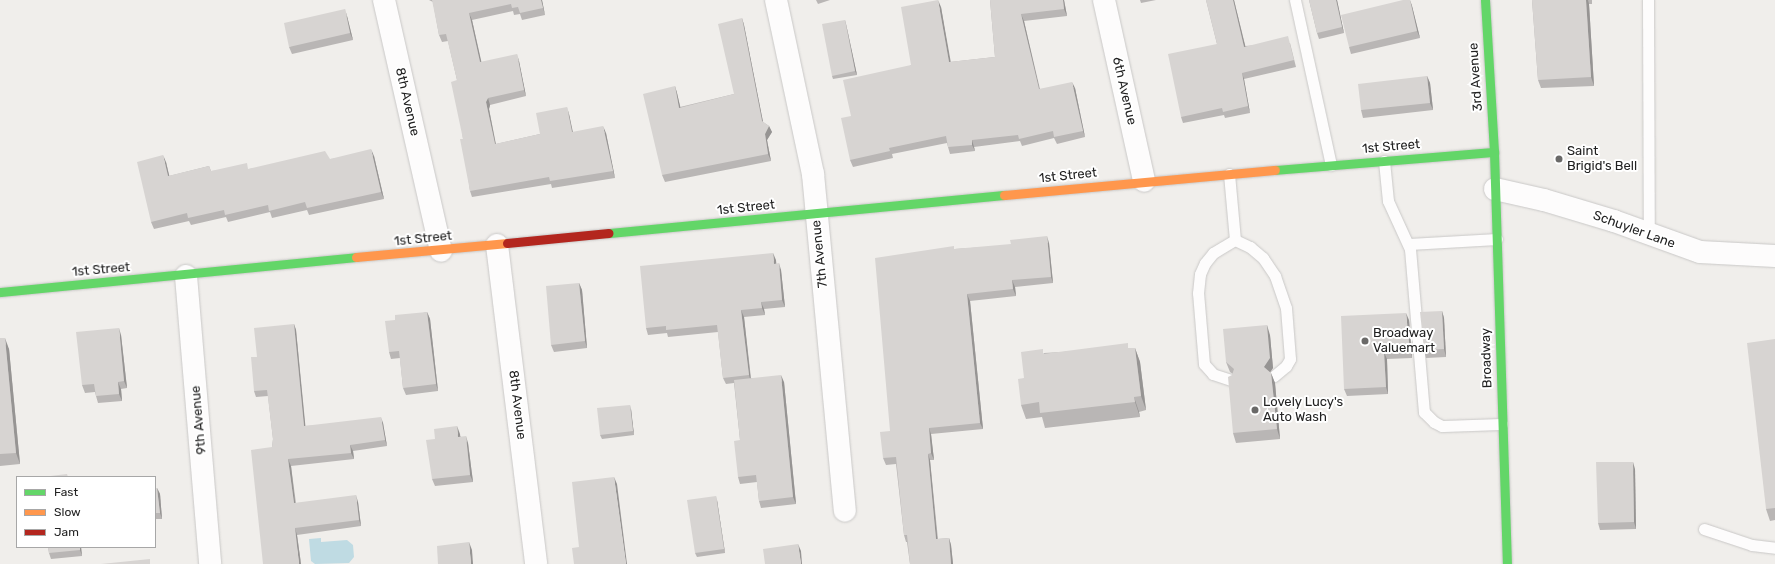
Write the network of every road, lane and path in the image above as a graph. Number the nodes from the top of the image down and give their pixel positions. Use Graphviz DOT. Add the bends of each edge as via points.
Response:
graph roads {
  1 [pos="384,0"];
  2 [pos="776,0"];
  3 [pos="1104,0"];
  4 [pos="1295,0"];
  5 [pos="1480,0"];
  6 [pos="1485,0"];
  7 [pos="1648,0"];
  8 [pos="1486,27"];
  9 [pos="1494,152"];
  10 [pos="1384,161"];
  11 [pos="1331,165"];
  12 [pos="1228,174"];
  13 [pos="1144,181"];
  14 [pos="1495,189"];
  15 [pos="817,214"];
  16 [pos="1649,235"];
  17 [pos="1497,239"];
  18 [pos="1235,240"];
  19 [pos="1409,244"];
  20 [pos="497,245"];
  21 [pos="441,251"];
  22 [pos="1775,256"];
  23 [pos="186,276"];
  24 [pos="0,292"];
  25 [pos="1274,376"];
  26 [pos="1231,380"];
  27 [pos="1502,424"];
  28 [pos="845,510"];
  29 [pos="1704,529"];
  30 [pos="1775,548"];
  31 [pos="210,564"];
  32 [pos="536,564"];
  33 [pos="1507,564"];
  1 -- 21 [label="street, 8th Avenue"];
  2 -- 15 [label="street, 7th Avenue" via="812,167"];
  3 -- 13 [label="street, 6th Avenue"];
  4 -- 11 [label="lane"];
  5 -- 8 [label="street"];
  6 -- 8 [label="street, 3rd Avenue"];
  7 -- 16 [label="lane"];
  8 -- 9 [label="street, 3rd Avenue"];
  9 -- 10 [label="street, 1st Street"];
  9 -- 14 [label="street, Broadway"];
  10 -- 11 [label="street, 1st Street"];
  10 -- 19 [label="lane" via="1388,201"];
  11 -- 12 [label="street, 1st Street"];
  12 -- 13 [label="street, 1st Street"];
  12 -- 18 [label="lane"];
  13 -- 15 [label="street, 1st Street"];
  14 -- 16 [label="street, Schuyler Lane" via="1544,200 1614,221"];
  14 -- 17 [label="street, Broadway"];
  15 -- 20 [label="street, 1st Street"];
  15 -- 28 [label="street, 7th Avenue"];
  16 -- 22 [label="street, Schuyler Lane" via="1706,253"];
  17 -- 19 [label="lane"];
  17 -- 27 [label="street, Broadway"];
  18 -- 25 [label="lane" via="1250,247 1263,258 1275,276 1285,303 1290,358 1286,366"];
  18 -- 26 [label="lane" via="1214,253 1205,263 1200,274 1198,293 1204,364 1213,374"];
  19 -- 27 [label="lane" via="1424,412 1442,426"];
  20 -- 21 [label="street, 1st Street"];
  20 -- 32 [label="street, 8th Avenue"];
  21 -- 23 [label="street, 1st Street"];
  23 -- 24 [label="street, 1st Street"];
  23 -- 31 [label="street, 9th Avenue"];
  27 -- 33 [label="street, Broadway"];
  29 -- 30 [label="lane" via="1752,545"];
}
